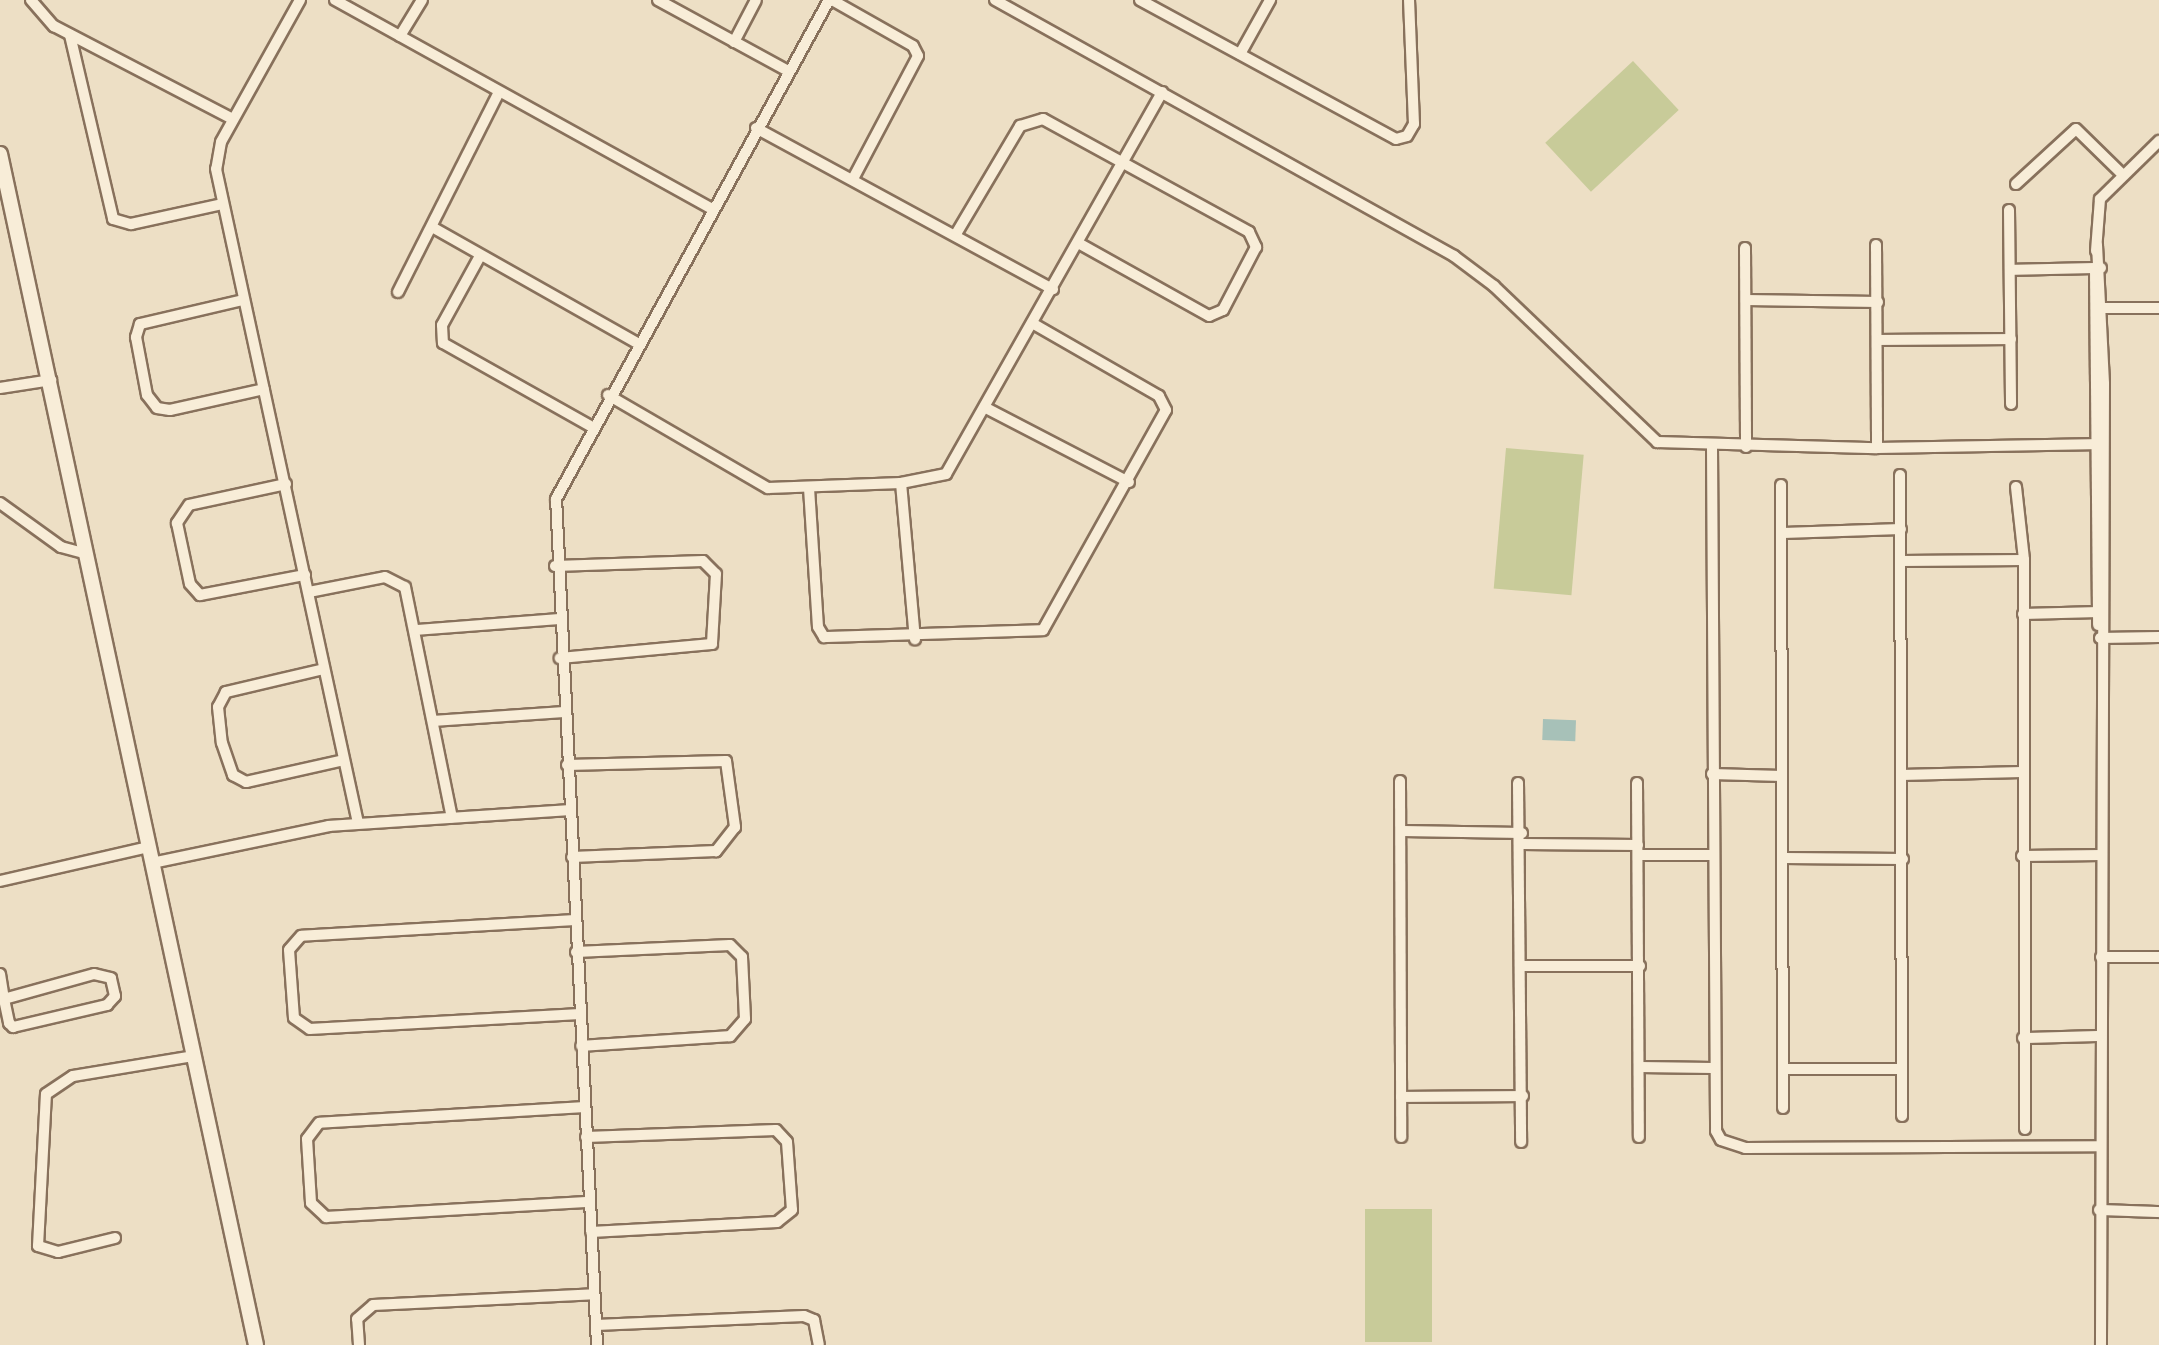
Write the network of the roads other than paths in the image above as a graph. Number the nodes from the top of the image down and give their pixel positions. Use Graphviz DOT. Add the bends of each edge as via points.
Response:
graph roads {
  1 [pos="31,0"];
  2 [pos="300,0"];
  3 [pos="335,0"];
  4 [pos="422,0"];
  5 [pos="658,0"];
  6 [pos="756,0"];
  7 [pos="831,0"];
  8 [pos="995,0"];
  9 [pos="1140,0"];
  10 [pos="1270,0"];
  11 [pos="1409,0"];
  12 [pos="70,35"];
  13 [pos="400,36"];
  14 [pos="734,42"];
  15 [pos="1240,54"];
  16 [pos="788,71"];
  17 [pos="499,92"];
  18 [pos="1162,92"];
  19 [pos="233,119"];
  20 [pos="756,128"];
  21 [pos="2159,141"];
  22 [pos="0,154"];
  23 [pos="1125,161"];
  24 [pos="2122,174"];
  25 [pos="853,180"];
  26 [pos="2016,184"];
  27 [pos="222,204"];
  28 [pos="710,208"];
  29 [pos="2010,210"];
  30 [pos="432,227"];
  31 [pos="956,234"];
  32 [pos="1080,244"];
  33 [pos="1876,245"];
  34 [pos="1745,248"];
  35 [pos="480,256"];
  36 [pos="2098,268"];
  37 [pos="2010,270"];
  38 [pos="1053,289"];
  39 [pos="398,292"];
  40 [pos="243,300"];
  41 [pos="1746,300"];
  42 [pos="1878,302"];
  43 [pos="2099,308"];
  44 [pos="2159,308"];
  45 [pos="1034,324"];
  46 [pos="2011,339"];
  47 [pos="1879,340"];
  48 [pos="637,342"];
  49 [pos="51,380"];
  50 [pos="0,388"];
  51 [pos="264,389"];
  52 [pos="608,395"];
  53 [pos="2011,404"];
  54 [pos="986,408"];
  55 [pos="592,427"];
  56 [pos="2098,444"];
  57 [pos="1712,447"];
  58 [pos="1746,447"];
  59 [pos="1877,447"];
  60 [pos="1900,475"];
  61 [pos="1129,482"];
  62 [pos="901,483"];
  63 [pos="286,484"];
  64 [pos="1781,485"];
  65 [pos="2016,487"];
  66 [pos="809,488"];
  67 [pos="0,503"];
  68 [pos="1901,529"];
  69 [pos="1783,533"];
  70 [pos="88,554"];
  71 [pos="2024,560"];
  72 [pos="1901,561"];
  73 [pos="555,566"];
  74 [pos="305,575"];
  75 [pos="309,592"];
  76 [pos="2099,612"];
  77 [pos="2023,614"];
  78 [pos="558,619"];
  79 [pos="416,630"];
  80 [pos="2099,634"];
  81 [pos="2159,637"];
  82 [pos="915,639"];
  83 [pos="560,659"];
  84 [pos="324,669"];
  85 [pos="564,712"];
  86 [pos="434,721"];
  87 [pos="344,760"];
  88 [pos="567,765"];
  89 [pos="2022,772"];
  90 [pos="1712,774"];
  91 [pos="1901,775"];
  92 [pos="1782,776"];
  93 [pos="1400,781"];
  94 [pos="1518,783"];
  95 [pos="1637,783"];
  96 [pos="569,810"];
  97 [pos="452,817"];
  98 [pos="358,823"];
  99 [pos="1403,831"];
  100 [pos="1522,838"];
  101 [pos="149,846"];
  102 [pos="1638,850"];
  103 [pos="1712,855"];
  104 [pos="2101,855"];
  105 [pos="2022,856"];
  106 [pos="572,857"];
  107 [pos="1784,858"];
  108 [pos="1903,859"];
  109 [pos="152,863"];
  110 [pos="0,881"];
  111 [pos="575,920"];
  112 [pos="576,952"];
  113 [pos="2101,957"];
  114 [pos="2159,957"];
  115 [pos="1523,966"];
  116 [pos="1640,966"];
  117 [pos="0,974"];
  118 [pos="4,999"];
  119 [pos="580,1014"];
  120 [pos="2101,1036"];
  121 [pos="2023,1038"];
  122 [pos="580,1046"];
  123 [pos="194,1056"];
  124 [pos="1640,1067"];
  125 [pos="1713,1068"];
  126 [pos="1783,1069"];
  127 [pos="1901,1069"];
  128 [pos="1523,1096"];
  129 [pos="1401,1097"];
  130 [pos="585,1107"];
  131 [pos="1783,1108"];
  132 [pos="1902,1116"];
  133 [pos="2025,1129"];
  134 [pos="586,1137"];
  135 [pos="1401,1137"];
  136 [pos="1639,1137"];
  137 [pos="1521,1142"];
  138 [pos="2100,1146"];
  139 [pos="590,1202"];
  140 [pos="2099,1210"];
  141 [pos="2159,1212"];
  142 [pos="590,1232"];
  143 [pos="115,1238"];
  144 [pos="594,1294"];
  145 [pos="596,1325"];
  146 [pos="256,1345"];
  147 [pos="359,1345"];
  148 [pos="597,1345"];
  149 [pos="819,1345"];
  150 [pos="2101,1345"];
  1 -- 12 [label="street" via="45,20"];
  2 -- 19 [label="street"];
  3 -- 13 [label="street"];
  4 -- 13 [label="street"];
  5 -- 14 [label="street"];
  6 -- 14 [label="street"];
  7 -- 16 [label="street"];
  7 -- 25 [label="street" via="913,46 919,59"];
  8 -- 18 [label="street"];
  9 -- 15 [label="street"];
  10 -- 15 [label="street"];
  11 -- 15 [label="street" via="1413,124 1404,138 1388,136"];
  12 -- 19 [label="street"];
  12 -- 27 [label="street" via="113,219 131,224"];
  13 -- 17 [label="street"];
  14 -- 16 [label="street"];
  16 -- 20 [label="street"];
  17 -- 28 [label="street"];
  17 -- 30 [label="street"];
  18 -- 23 [label="street"];
  18 -- 57 [label="street" via="1454,256 1509,300 1647,438"];
  19 -- 27 [label="street" via="217,156"];
  20 -- 25 [label="street"];
  20 -- 28 [label="street"];
  21 -- 24 [label="street"];
  22 -- 49 [label="street"];
  23 -- 31 [label="street" via="1048,120 1028,120"];
  23 -- 32 [label="street"];
  23 -- 32 [label="street" via="1255,239 1254,253 1226,306 1203,314"];
  24 -- 26 [label="street" via="2076,129"];
  24 -- 36 [label="street" via="2099,199"];
  25 -- 31 [label="street"];
  27 -- 40 [label="street"];
  28 -- 48 [label="street"];
  29 -- 37 [label="street"];
  30 -- 35 [label="street"];
  30 -- 39 [label="street"];
  31 -- 38 [label="street"];
  32 -- 38 [label="street"];
  33 -- 42 [label="street"];
  34 -- 41 [label="street"];
  35 -- 48 [label="street"];
  35 -- 55 [label="street" via="442,325 443,343"];
  36 -- 37 [label="street"];
  36 -- 43 [label="street"];
  37 -- 46 [label="street"];
  38 -- 45 [label="street"];
  40 -- 51 [label="street"];
  40 -- 51 [label="street" via="141,324 135,337 147,395 156,408 170,410"];
  41 -- 42 [label="street"];
  41 -- 58 [label="street"];
  42 -- 47 [label="street"];
  43 -- 44 [label="street"];
  43 -- 56 [label="street"];
  45 -- 54 [label="street"];
  45 -- 61 [label="street" via="1165,402 1166,414"];
  46 -- 47 [label="street"];
  46 -- 53 [label="street"];
  47 -- 59 [label="street"];
  48 -- 52 [label="street"];
  49 -- 50 [label="street"];
  49 -- 70 [label="street"];
  51 -- 63 [label="street"];
  52 -- 55 [label="street"];
  52 -- 66 [label="street" via="754,482"];
  54 -- 61 [label="street"];
  54 -- 62 [label="street" via="946,474"];
  55 -- 73 [label="street" via="556,499"];
  56 -- 59 [label="street"];
  56 -- 76 [label="street"];
  57 -- 58 [label="street"];
  57 -- 90 [label="street"];
  58 -- 59 [label="street"];
  60 -- 68 [label="street"];
  61 -- 82 [label="street" via="1043,630"];
  62 -- 66 [label="street"];
  62 -- 82 [label="street"];
  63 -- 74 [label="street"];
  63 -- 74 [label="street" via="189,505 177,523 190,584 200,595"];
  64 -- 69 [label="street"];
  65 -- 71 [label="street"];
  66 -- 82 [label="street" via="818,627 824,637"];
  67 -- 70 [label="street" via="61,547"];
  68 -- 69 [label="street"];
  68 -- 72 [label="street"];
  69 -- 92 [label="street"];
  70 -- 101 [label="street"];
  71 -- 72 [label="street"];
  71 -- 77 [label="street"];
  72 -- 91 [label="street"];
  73 -- 78 [label="street"];
  73 -- 83 [label="street" via="703,561 716,574 712,644"];
  74 -- 75 [label="street"];
  75 -- 79 [label="street" via="394,578 408,594"];
  75 -- 84 [label="street"];
  76 -- 77 [label="street"];
  76 -- 80 [label="street"];
  77 -- 89 [label="street"];
  78 -- 79 [label="street"];
  78 -- 83 [label="street"];
  79 -- 86 [label="street"];
  80 -- 81 [label="street"];
  80 -- 104 [label="street"];
  83 -- 85 [label="street"];
  84 -- 87 [label="street"];
  84 -- 87 [label="street" via="226,692 218,706 222,743 233,775 246,782"];
  85 -- 86 [label="street"];
  85 -- 88 [label="street"];
  86 -- 97 [label="street"];
  87 -- 98 [label="street"];
  88 -- 96 [label="street"];
  88 -- 106 [label="street" via="726,761 735,827 716,851"];
  89 -- 91 [label="street"];
  89 -- 105 [label="street"];
  90 -- 92 [label="street"];
  90 -- 103 [label="street"];
  91 -- 108 [label="street"];
  92 -- 107 [label="street"];
  93 -- 99 [label="street"];
  94 -- 100 [label="street"];
  95 -- 102 [label="street"];
  96 -- 97 [label="street"];
  96 -- 106 [label="street"];
  97 -- 98 [label="street"];
  98 -- 109 [label="street"];
  99 -- 100 [label="street"];
  99 -- 129 [label="street"];
  100 -- 102 [label="street"];
  100 -- 115 [label="street"];
  101 -- 109 [label="street"];
  101 -- 110 [label="street"];
  102 -- 103 [label="street"];
  102 -- 116 [label="street"];
  103 -- 125 [label="street"];
  104 -- 105 [label="street"];
  104 -- 113 [label="street"];
  105 -- 121 [label="street"];
  106 -- 111 [label="street"];
  107 -- 108 [label="street"];
  107 -- 126 [label="street"];
  108 -- 127 [label="street"];
  109 -- 123 [label="street"];
  111 -- 112 [label="street"];
  111 -- 119 [label="street" via="301,936 289,950 294,1018 310,1029"];
  112 -- 119 [label="street"];
  112 -- 122 [label="street" via="730,945 742,957 745,1019 730,1036"];
  113 -- 114 [label="street"];
  113 -- 120 [label="street"];
  115 -- 116 [label="street"];
  115 -- 128 [label="street"];
  116 -- 124 [label="street"];
  117 -- 118 [label="street"];
  118 -- 118 [label="street" via="94,974 111,978 115,996 107,1005 18,1028 9,1023"];
  119 -- 122 [label="street"];
  120 -- 121 [label="street"];
  120 -- 138 [label="street"];
  121 -- 133 [label="street"];
  122 -- 130 [label="street"];
  123 -- 143 [label="street" via="73,1076 46,1094 38,1247 58,1252"];
  123 -- 146 [label="street"];
  124 -- 125 [label="street"];
  124 -- 136 [label="street"];
  125 -- 138 [label="street" via="1713,1122 1721,1140 1733,1146"];
  126 -- 127 [label="street"];
  126 -- 131 [label="street"];
  127 -- 132 [label="street"];
  128 -- 129 [label="street"];
  128 -- 137 [label="street"];
  129 -- 135 [label="street"];
  130 -- 134 [label="street"];
  130 -- 139 [label="street" via="319,1123 307,1139 312,1203 326,1217"];
  134 -- 139 [label="street"];
  134 -- 142 [label="street" via="776,1130 787,1142 792,1210 777,1222"];
  138 -- 140 [label="street"];
  139 -- 142 [label="street"];
  140 -- 141 [label="street"];
  140 -- 150 [label="street"];
  142 -- 144 [label="street"];
  144 -- 145 [label="street"];
  144 -- 147 [label="street" via="373,1305 357,1319"];
  145 -- 148 [label="street"];
  145 -- 149 [label="street" via="804,1317 814,1321"];
}
